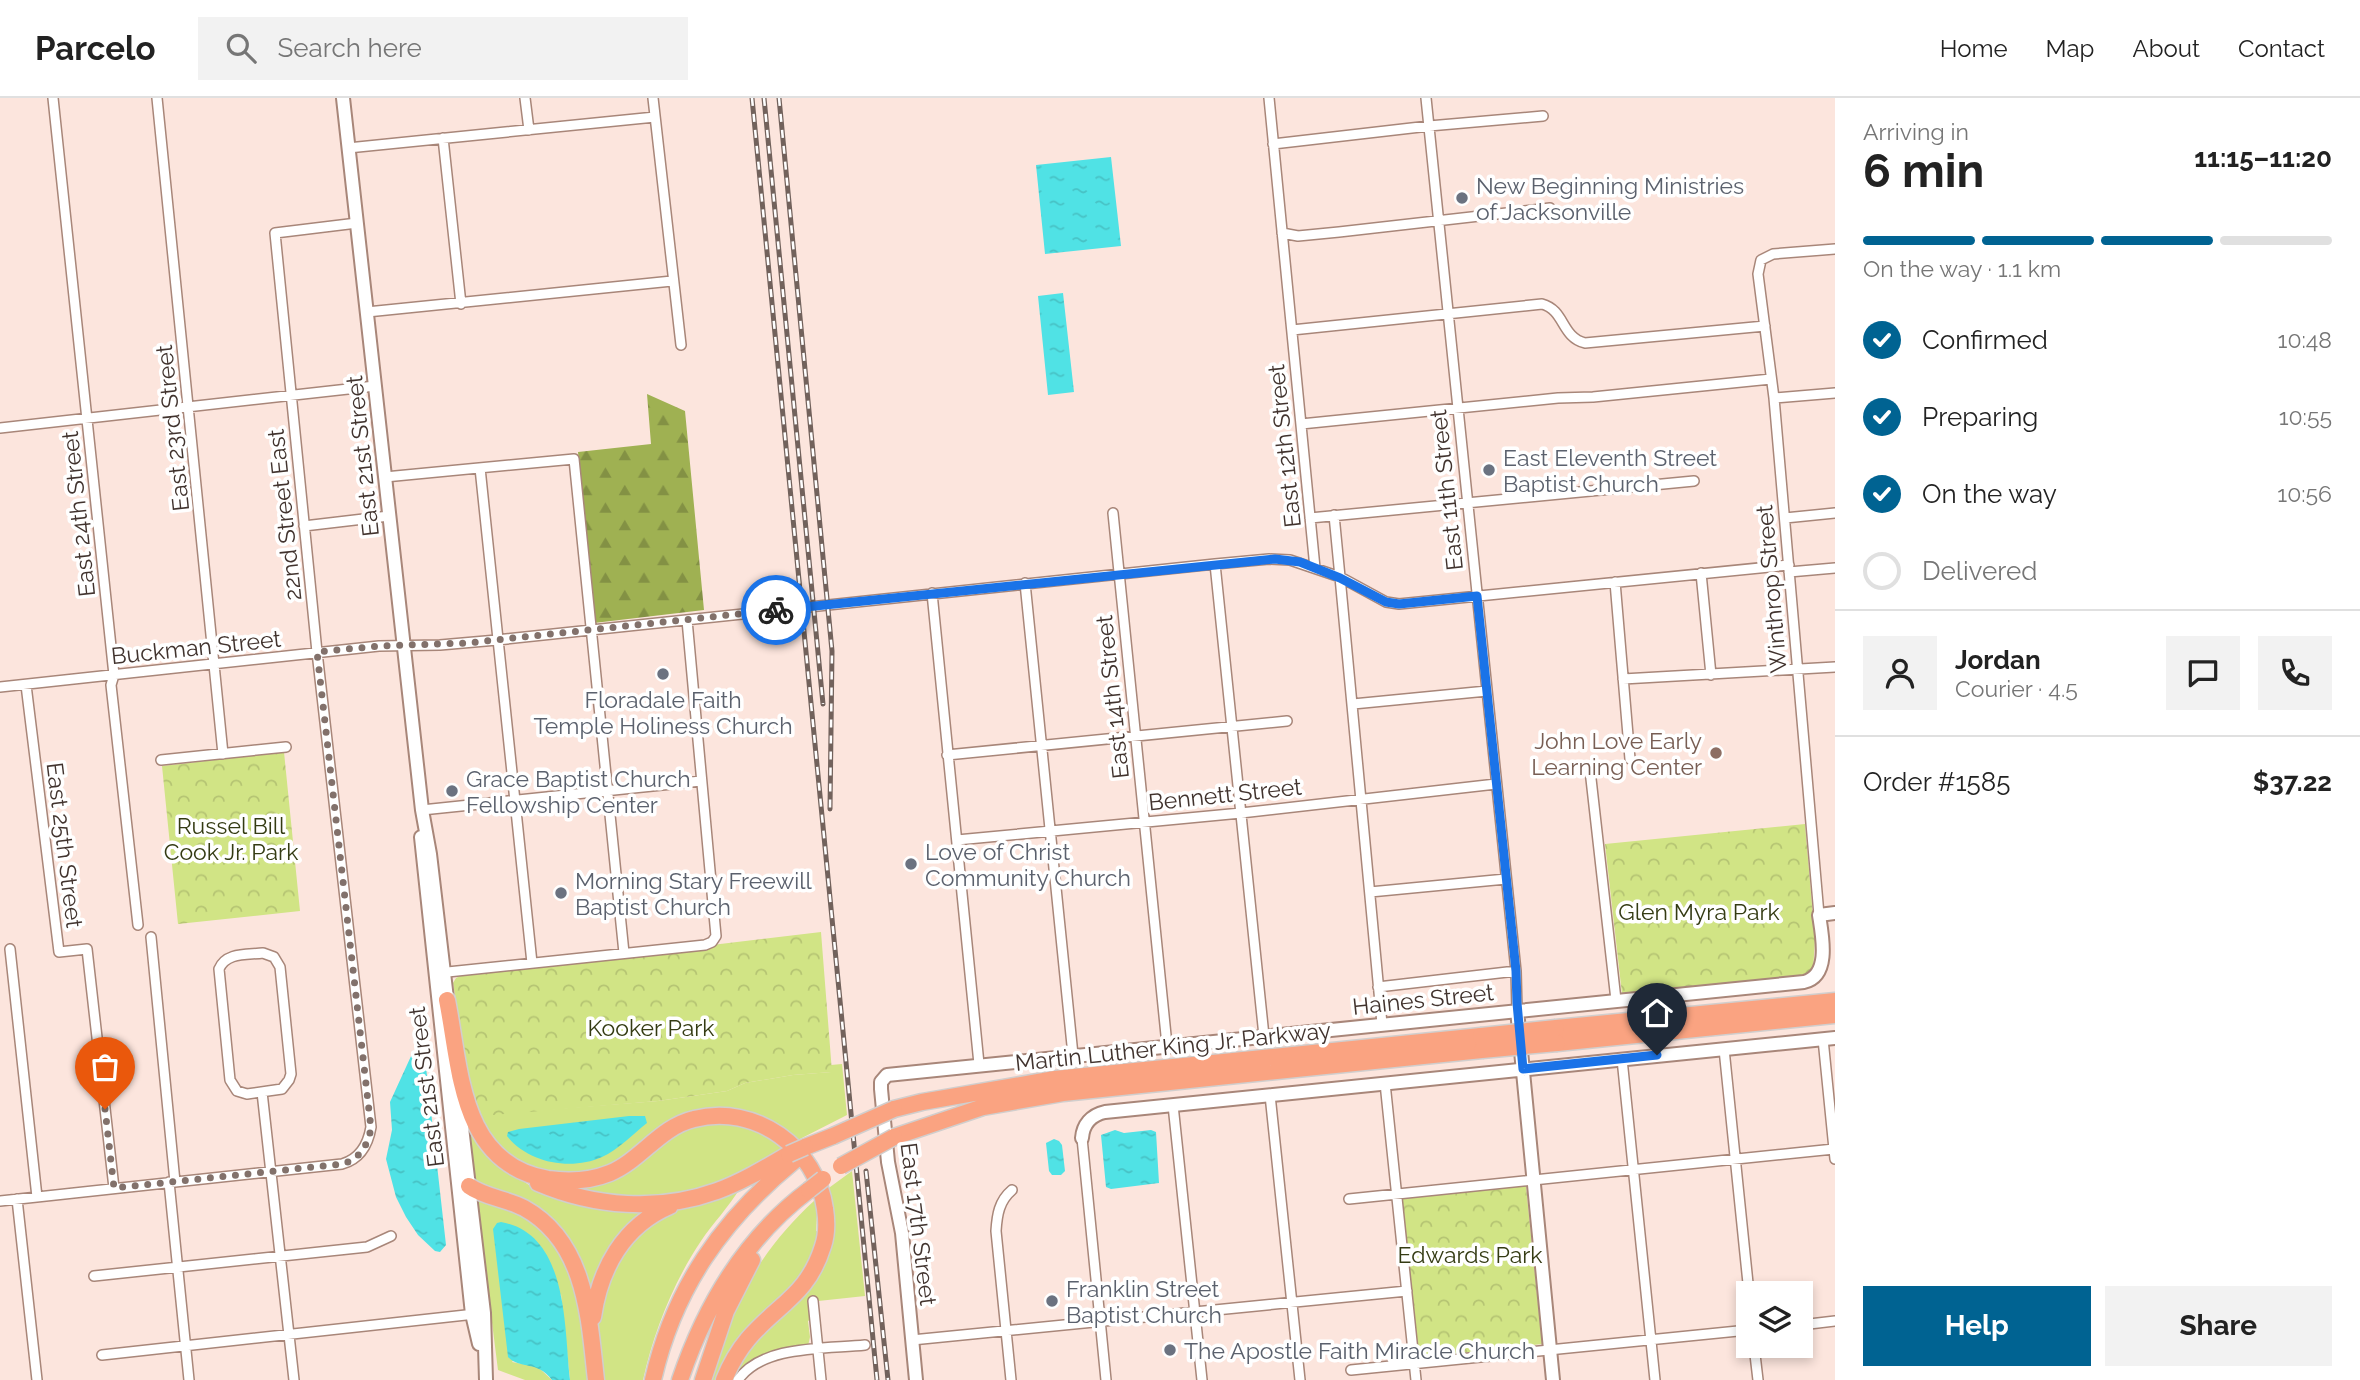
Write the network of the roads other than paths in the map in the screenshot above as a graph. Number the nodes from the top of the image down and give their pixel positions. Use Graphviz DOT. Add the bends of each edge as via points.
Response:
graph roads {
  1 [pos="53,98"];
  2 [pos="157,98"];
  3 [pos="525,98"];
  4 [pos="653,98"];
  5 [pos="1269,98"];
  6 [pos="1426,98"];
  7 [pos="346,100"];
  8 [pos="1543,116"];
  9 [pos="655,117"];
  10 [pos="1429,126"];
  11 [pos="529,130"];
  12 [pos="443,138"];
  13 [pos="1273,144"];
  14 [pos="348,148"];
  15 [pos="1550,208"];
  16 [pos="1438,220"];
  17 [pos="357,223"];
  18 [pos="1282,233"];
  19 [pos="1835,249"];
  20 [pos="673,281"];
  21 [pos="461,304"];
  22 [pos="367,312"];
  23 [pos="1448,314"];
  24 [pos="1765,326"];
  25 [pos="1292,330"];
  26 [pos="681,345"];
  27 [pos="1771,379"];
  28 [pos="375,386"];
  29 [pos="1835,393"];
  30 [pos="291,395"];
  31 [pos="1774,398"];
  32 [pos="189,406"];
  33 [pos="1459,408"];
  34 [pos="87,418"];
  35 [pos="1301,424"];
  36 [pos="0,428"];
  37 [pos="480,468"];
  38 [pos="385,477"];
  39 [pos="1695,481"];
  40 [pos="1468,501"];
  41 [pos="1112,513"];
  42 [pos="1835,513"];
  43 [pos="1334,515"];
  44 [pos="389,516"];
  45 [pos="1310,518"];
  46 [pos="1785,518"];
  47 [pos="304,526"];
  48 [pos="1215,564"];
  49 [pos="1315,568"];
  50 [pos="1789,568"];
  51 [pos="1835,568"];
  52 [pos="1119,573"];
  53 [pos="1701,573"];
  54 [pos="1340,578"];
  55 [pos="1615,582"];
  56 [pos="1025,583"];
  57 [pos="932,593"];
  58 [pos="1477,596"];
  59 [pos="687,621"];
  60 [pos="592,630"];
  61 [pos="497,640"];
  62 [pos="404,645"];
  63 [pos="317,652"];
  64 [pos="214,664"];
  65 [pos="1835,667"];
  66 [pos="1796,669"];
  67 [pos="114,675"];
  68 [pos="1711,676"];
  69 [pos="1623,679"];
  70 [pos="26,685"];
  71 [pos="0,687"];
  72 [pos="1487,691"];
  73 [pos="1353,704"];
  74 [pos="1287,721"];
  75 [pos="1232,726"];
  76 [pos="1136,736"];
  77 [pos="1041,746"];
  78 [pos="286,747"];
  79 [pos="223,754"];
  80 [pos="947,755"];
  81 [pos="161,760"];
  82 [pos="1630,760"];
  83 [pos="1590,770"];
  84 [pos="701,781"];
  85 [pos="1496,784"];
  86 [pos="607,791"];
  87 [pos="1362,799"];
  88 [pos="513,801"];
  89 [pos="422,810"];
  90 [pos="1241,813"];
  91 [pos="1145,822"];
  92 [pos="1050,830"];
  93 [pos="957,840"];
  94 [pos="1506,879"];
  95 [pos="1370,892"];
  96 [pos="1835,913"];
  97 [pos="1819,915"];
  98 [pos="138,925"];
  99 [pos="151,937"];
  100 [pos="9,949"];
  101 [pos="624,953"];
  102 [pos="532,963"];
  103 [pos="1516,971"];
  104 [pos="439,973"];
  105 [pos="1378,987"];
  106 [pos="1835,995"];
  107 [pos="447,1000"];
  108 [pos="1616,1000"];
  109 [pos="1835,1001"];
  110 [pos="1781,1006"];
  111 [pos="1517,1010"];
  112 [pos="1835,1015"];
  113 [pos="1382,1024"];
  114 [pos="1556,1035"];
  115 [pos="1264,1036"];
  116 [pos="1829,1038"];
  117 [pos="1481,1043"];
  118 [pos="1167,1045"];
  119 [pos="1724,1049"];
  120 [pos="1073,1055"];
  121 [pos="1622,1059"];
  122 [pos="979,1064"];
  123 [pos="1523,1069"];
  124 [pos="887,1075"];
  125 [pos="1385,1083"];
  126 [pos="262,1092"];
  127 [pos="1270,1094"];
  128 [pos="1173,1105"];
  129 [pos="1082,1138"];
  130 [pos="799,1153"];
  131 [pos="1835,1154"];
  132 [pos="1736,1159"];
  133 [pos="457,1170"];
  134 [pos="518,1170"];
  135 [pos="1633,1170"];
  136 [pos="271,1171"];
  137 [pos="1534,1180"];
  138 [pos="172,1182"];
  139 [pos="469,1186"];
  140 [pos="114,1188"];
  141 [pos="1012,1190"];
  142 [pos="807,1191"];
  143 [pos="1398,1194"];
  144 [pos="37,1196"];
  145 [pos="17,1199"];
  146 [pos="688,1199"];
  147 [pos="1349,1199"];
  148 [pos="0,1200"];
  149 [pos="391,1236"];
  150 [pos="280,1255"];
  151 [pos="178,1267"];
  152 [pos="94,1276"];
  153 [pos="1748,1281"];
  154 [pos="1407,1291"];
  155 [pos="813,1301"];
  156 [pos="1292,1303"];
  157 [pos="1195,1312"];
  158 [pos="478,1313"];
  159 [pos="1835,1321"];
  160 [pos="1101,1322"];
  161 [pos="1813,1324"];
  162 [pos="1006,1331"];
  163 [pos="1736,1331"];
  164 [pos="289,1334"];
  165 [pos="1651,1339"];
  166 [pos="912,1340"];
  167 [pos="865,1345"];
  168 [pos="187,1346"];
  169 [pos="592,1348"];
  170 [pos="818,1350"];
  171 [pos="1550,1350"];
  172 [pos="102,1355"];
  173 [pos="1755,1358"];
  174 [pos="1414,1364"];
  175 [pos="1351,1370"];
  176 [pos="37,1380"];
  177 [pos="189,1380"];
  178 [pos="294,1380"];
  179 [pos="485,1380"];
  180 [pos="596,1380"];
  181 [pos="653,1380"];
  182 [pos="680,1380"];
  183 [pos="703,1380"];
  184 [pos="724,1380"];
  185 [pos="738,1380"];
  186 [pos="821,1380"];
  187 [pos="916,1380"];
  188 [pos="1011,1380"];
  189 [pos="1106,1380"];
  190 [pos="1202,1380"];
  191 [pos="1300,1380"];
  192 [pos="1416,1380"];
  193 [pos="1553,1380"];
  194 [pos="1655,1380"];
  195 [pos="1758,1380"];
  1 -- 34 [label="street, East 24th Street"];
  2 -- 32 [label="street, East 23rd Street"];
  3 -- 11 [label="street"];
  4 -- 9 [label="street"];
  5 -- 13 [label="street, East 12th Street"];
  6 -- 10 [label="street, East 11th Street"];
  7 -- 14 [label="street, East 21st Street"];
  8 -- 10 [label="street"];
  9 -- 11 [label="street"];
  9 -- 20 [label="street"];
  10 -- 13 [label="street"];
  10 -- 16 [label="street, East 11th Street"];
  11 -- 12 [label="street"];
  12 -- 14 [label="street"];
  12 -- 21 [label="street"];
  13 -- 18 [label="street, East 12th Street"];
  14 -- 17 [label="street, East 21st Street"];
  15 -- 16 [label="street"];
  16 -- 18 [label="street" via="1298,236"];
  16 -- 23 [label="street, East 11th Street"];
  17 -- 22 [label="street, East 21st Street"];
  17 -- 30 [label="street, 22nd Street East" via="275,233"];
  18 -- 25 [label="street, East 12th Street"];
  19 -- 24 [label="street, Winthrop Street" via="1773,254 1761,260 1758,274"];
  20 -- 21 [label="street"];
  20 -- 26 [label="street"];
  21 -- 22 [label="street"];
  22 -- 28 [label="street, East 21st Street"];
  23 -- 24 [label="street" via="1542,304 1557,311 1569,335 1585,343"];
  23 -- 25 [label="street"];
  23 -- 33 [label="street, East 11th Street"];
  24 -- 27 [label="street, Winthrop Street"];
  25 -- 35 [label="street, East 12th Street"];
  27 -- 31 [label="street, Winthrop Street"];
  27 -- 33 [label="street"];
  28 -- 30 [label="street"];
  28 -- 38 [label="street, East 21st Street"];
  29 -- 31 [label="street"];
  30 -- 32 [label="street"];
  30 -- 47 [label="street, 22nd Street East"];
  31 -- 46 [label="street, Winthrop Street"];
  32 -- 34 [label="street"];
  32 -- 64 [label="street, East 23rd Street"];
  33 -- 35 [label="street"];
  33 -- 40 [label="street, East 11th Street"];
  34 -- 36 [label="street"];
  34 -- 67 [label="street, East 24th Street"];
  35 -- 45 [label="street, East 12th Street"];
  37 -- 38 [label="street"];
  37 -- 60 [label="street" via="574,459"];
  37 -- 61 [label="street"];
  38 -- 44 [label="street, East 21st Street"];
  39 -- 40 [label="street"];
  40 -- 43 [label="street"];
  40 -- 58 [label="street, East 11th Street"];
  41 -- 52 [label="street, East 14th Street"];
  42 -- 46 [label="street"];
  43 -- 45 [label="street"];
  43 -- 54 [label="street"];
  44 -- 47 [label="street"];
  44 -- 62 [label="street, East 21st Street"];
  45 -- 49 [label="street, East 12th Street"];
  46 -- 50 [label="street, Winthrop Street"];
  47 -- 63 [label="street, 22nd Street East"];
  48 -- 49 [label="street, Buckman Street" via="1275,559"];
  48 -- 52 [label="street, Buckman Street"];
  48 -- 75 [label="street"];
  49 -- 54 [label="street"];
  50 -- 51 [label="street"];
  50 -- 53 [label="street"];
  50 -- 66 [label="street, Winthrop Street"];
  52 -- 56 [label="street, Buckman Street"];
  52 -- 76 [label="street, East 14th Street"];
  53 -- 55 [label="street"];
  53 -- 68 [label="street"];
  54 -- 58 [label="street" via="1399,604"];
  54 -- 73 [label="street"];
  55 -- 58 [label="street"];
  55 -- 69 [label="street"];
  56 -- 57 [label="street, Buckman Street"];
  56 -- 77 [label="street"];
  57 -- 59 [label="street, Buckman Street"];
  57 -- 80 [label="street"];
  58 -- 72 [label="street, East 11th Street"];
  59 -- 60 [label="street, Buckman Street"];
  59 -- 84 [label="street"];
  60 -- 61 [label="street, Buckman Street"];
  60 -- 86 [label="street"];
  61 -- 62 [label="street, Buckman Street"];
  61 -- 88 [label="street"];
  62 -- 63 [label="street, Buckman Street"];
  62 -- 89 [label="street, East 21st Street"];
  63 -- 64 [label="street, Buckman Street"];
  63 -- 136 [label="street, 22nd Street East" via="371,1128 364,1149 349,1162"];
  64 -- 67 [label="street, Buckman Street"];
  64 -- 79 [label="street, East 23rd Street"];
  65 -- 66 [label="street"];
  66 -- 68 [label="street"];
  66 -- 97 [label="street, Winthrop Street"];
  67 -- 70 [label="street, Buckman Street"];
  67 -- 98 [label="street, East 24th Street" via="111,685"];
  68 -- 69 [label="street"];
  69 -- 82 [label="street"];
  70 -- 71 [label="street, Buckman Street"];
  70 -- 140 [label="street, East 25th Street" via="59,952 87,949"];
  72 -- 73 [label="street"];
  72 -- 85 [label="street, East 11th Street"];
  73 -- 87 [label="street"];
  74 -- 75 [label="street"];
  75 -- 76 [label="street"];
  75 -- 90 [label="street"];
  76 -- 77 [label="street"];
  76 -- 91 [label="street, East 14th Street"];
  77 -- 80 [label="street"];
  77 -- 92 [label="street"];
  78 -- 79 [label="street"];
  79 -- 81 [label="street"];
  80 -- 93 [label="street"];
  83 -- 108 [label="street"];
  84 -- 86 [label="street"];
  84 -- 101 [label="street" via="716,936 705,945"];
  85 -- 87 [label="street, Bennett Street"];
  85 -- 94 [label="street, East 11th Street"];
  86 -- 88 [label="street"];
  86 -- 101 [label="street"];
  87 -- 90 [label="street, Bennett Street"];
  87 -- 95 [label="street"];
  88 -- 89 [label="street"];
  88 -- 102 [label="street"];
  89 -- 104 [label="street, East 21st Street" via="422,860"];
  90 -- 91 [label="street, Bennett Street"];
  90 -- 115 [label="street"];
  91 -- 92 [label="street, Bennett Street"];
  91 -- 118 [label="street, East 14th Street"];
  92 -- 93 [label="street, Bennett Street"];
  92 -- 120 [label="street"];
  93 -- 122 [label="street"];
  94 -- 95 [label="street"];
  94 -- 103 [label="street, East 11th Street"];
  95 -- 105 [label="street"];
  96 -- 97 [label="street"];
  97 -- 108 [label="street, Haines Street" via="1821,967 1811,980"];
  99 -- 138 [label="street"];
  100 -- 144 [label="street"];
  101 -- 102 [label="street"];
  102 -- 104 [label="street"];
  103 -- 105 [label="street"];
  103 -- 111 [label="street, East 11th Street"];
  104 -- 107 [label="street, East 21st Street"];
  104 -- 133 [label="street, East 21st Street"];
  105 -- 113 [label="street"];
  106 -- 110 [label="highway"];
  107 -- 134 [label="highway" via="476,1128 502,1161"];
  107 -- 139 [label="street, East 21st Street"];
  108 -- 111 [label="street, Haines Street"];
  109 -- 110 [label="highway, Martin Luther King Jr. Parkway"];
  110 -- 114 [label="highway, Martin Luther King Jr. Parkway"];
  111 -- 113 [label="street, Haines Street"];
  111 -- 123 [label="street, East 11th Street"];
  112 -- 114 [label="highway, Martin Luther King Jr. Parkway"];
  113 -- 115 [label="street, Haines Street"];
  114 -- 117 [label="highway, Martin Luther King Jr. Parkway, bridge"];
  115 -- 118 [label="street, Haines Street"];
  116 -- 119 [label="street"];
  116 -- 131 [label="street"];
  117 -- 130 [label="highway, Martin Luther King Jr. Parkway, bridge" via="1055,1079 894,1109"];
  117 -- 142 [label="highway, Martin Luther King Jr. Parkway, bridge" via="1063,1093 983,1107 894,1136"];
  118 -- 120 [label="street, Haines Street"];
  119 -- 121 [label="street"];
  119 -- 132 [label="street"];
  120 -- 122 [label="street, Haines Street"];
  121 -- 123 [label="street"];
  121 -- 135 [label="street"];
  122 -- 124 [label="street, Haines Street"];
  123 -- 125 [label="street"];
  123 -- 137 [label="street, East 11th Street"];
  124 -- 166 [label="street, East 17th Street" via="881,1089"];
  125 -- 127 [label="street"];
  125 -- 143 [label="street"];
  126 -- 126 [label="street" via="282,1089 291,1074 279,967 274,957 263,953 232,956 221,963 218,975 230,1080 242,1093"];
  126 -- 136 [label="street"];
  127 -- 128 [label="street"];
  127 -- 156 [label="street"];
  128 -- 129 [label="street" via="1098,1113 1085,1126"];
  128 -- 157 [label="street"];
  129 -- 160 [label="street"];
  130 -- 146 [label="highway"];
  130 -- 181 [label="highway" via="729,1223 702,1260 673,1314"];
  131 -- 132 [label="street"];
  132 -- 135 [label="street"];
  132 -- 153 [label="street"];
  133 -- 139 [label="street"];
  133 -- 158 [label="street, East 21st Street"];
  134 -- 146 [label="highway" via="555,1190 592,1201 648,1204"];
  134 -- 184 [label="highway" via="574,1181 608,1174 675,1126 713,1116 751,1120 794,1147 821,1187 827,1222 824,1244 804,1286 747,1340"];
  135 -- 137 [label="street"];
  135 -- 165 [label="street"];
  136 -- 138 [label="street"];
  136 -- 150 [label="street"];
  137 -- 143 [label="street"];
  137 -- 171 [label="street, East 11th Street"];
  138 -- 140 [label="street"];
  138 -- 151 [label="street"];
  139 -- 158 [label="street, East 21st Street"];
  139 -- 169 [label="highway" via="525,1209 563,1244 579,1276"];
  140 -- 144 [label="street"];
  141 -- 162 [label="street" via="1003,1200 996,1222"];
  142 -- 182 [label="highway, Martin Luther King Jr. Parkway" via="760,1235 725,1283 696,1337"];
  142 -- 183 [label="highway" via="772,1229 738,1284"];
  143 -- 147 [label="street"];
  143 -- 154 [label="street"];
  144 -- 145 [label="street"];
  145 -- 148 [label="street"];
  145 -- 176 [label="street"];
  146 -- 169 [label="highway" via="650,1216 614,1253 595,1301"];
  149 -- 150 [label="street" via="366,1247"];
  150 -- 151 [label="street"];
  150 -- 164 [label="street"];
  151 -- 152 [label="street"];
  151 -- 168 [label="street"];
  154 -- 156 [label="street"];
  154 -- 174 [label="street"];
  155 -- 170 [label="street"];
  156 -- 157 [label="street"];
  156 -- 191 [label="street"];
  157 -- 160 [label="street"];
  157 -- 190 [label="street"];
  158 -- 164 [label="street"];
  158 -- 179 [label="street, East 21st Street"];
  159 -- 161 [label="street"];
  160 -- 162 [label="street"];
  160 -- 189 [label="street"];
  162 -- 166 [label="street"];
  162 -- 188 [label="street"];
  163 -- 165 [label="street"];
  164 -- 168 [label="street"];
  164 -- 178 [label="street"];
  165 -- 171 [label="street"];
  165 -- 194 [label="street"];
  166 -- 187 [label="street, East 17th Street"];
  167 -- 170 [label="street"];
  168 -- 172 [label="street"];
  168 -- 177 [label="street"];
  169 -- 180 [label="highway"];
  170 -- 185 [label="street" via="769,1356 752,1364"];
  170 -- 186 [label="street"];
  171 -- 174 [label="street"];
  171 -- 193 [label="street, East 11th Street"];
  173 -- 195 [label="street"];
  174 -- 175 [label="street"];
  174 -- 192 [label="street"];
}
